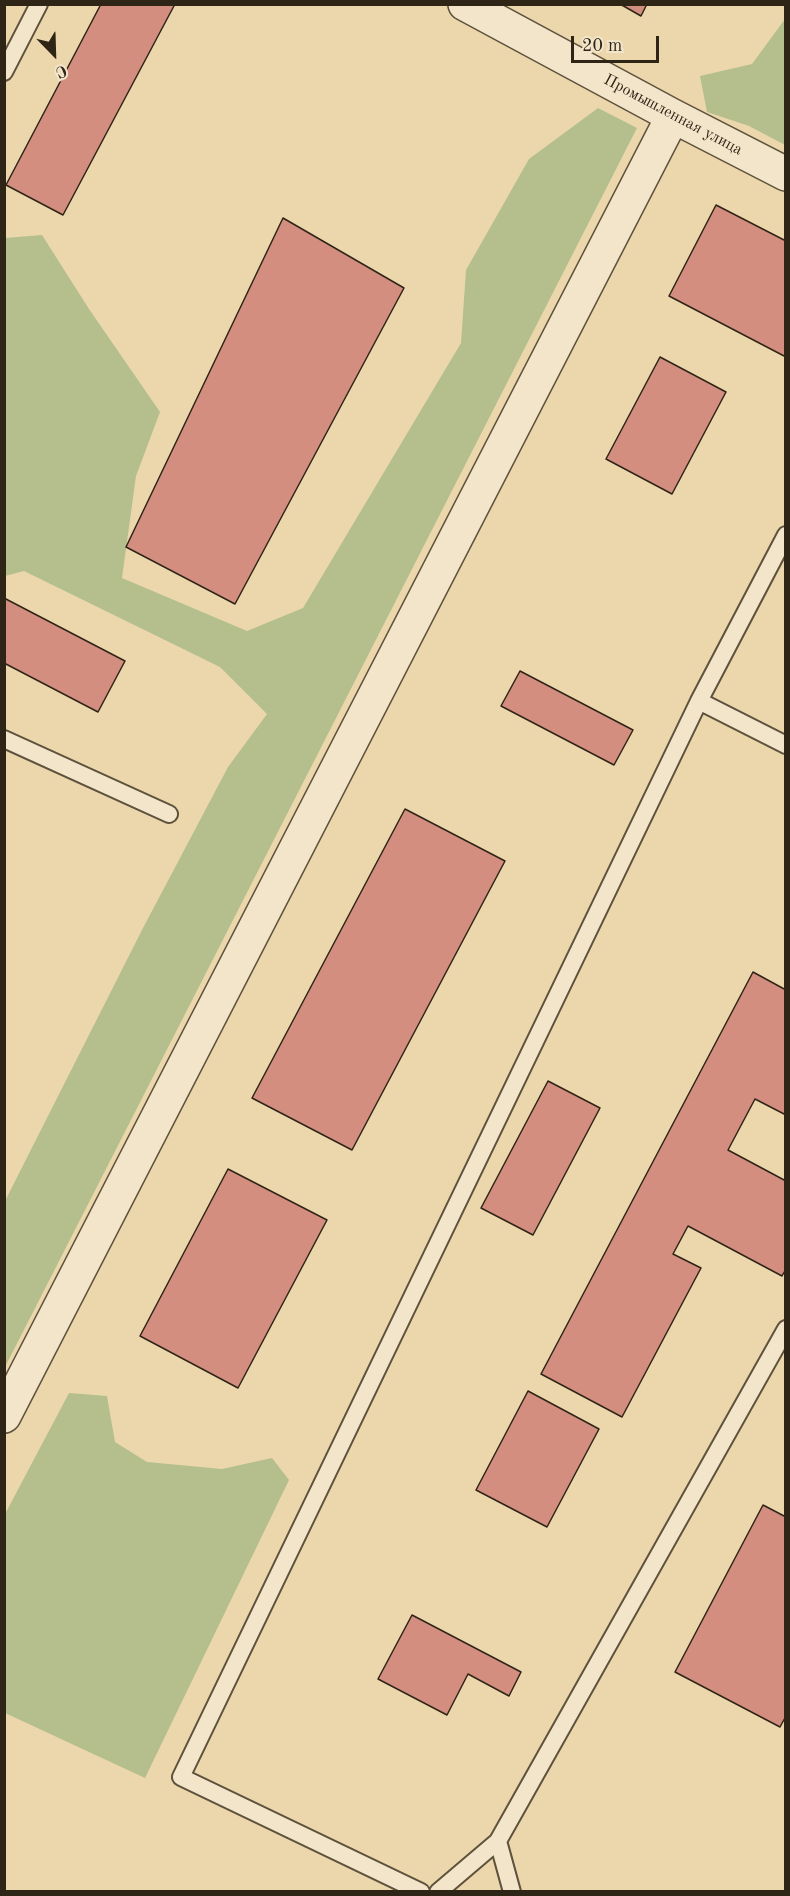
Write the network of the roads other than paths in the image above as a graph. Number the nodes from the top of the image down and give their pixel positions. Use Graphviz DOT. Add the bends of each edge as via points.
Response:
graph roads {
  1 [pos="39,4"];
  2 [pos="465,4"];
  3 [pos="4,72"];
  4 [pos="673,116"];
  5 [pos="786,174"];
  6 [pos="786,535"];
  7 [pos="699,701"];
  8 [pos="4,739"];
  9 [pos="786,744"];
  10 [pos="170,814"];
  11 [pos="786,1329"];
  12 [pos="4,1416"];
  13 [pos="498,1841"];
  14 [pos="421,1892"];
  15 [pos="438,1892"];
  16 [pos="512,1892"];
  1 -- 3 [label="lane"];
  2 -- 4 [label="street, Промышленная улица"];
  4 -- 5 [label="street, Промышленная улица"];
  4 -- 12 [label="street"];
  6 -- 7 [label="lane"];
  7 -- 9 [label="lane"];
  7 -- 14 [label="lane" via="181,1777"];
  8 -- 10 [label="lane"];
  11 -- 13 [label="lane"];
  13 -- 15 [label="lane"];
  13 -- 16 [label="lane"];
}
